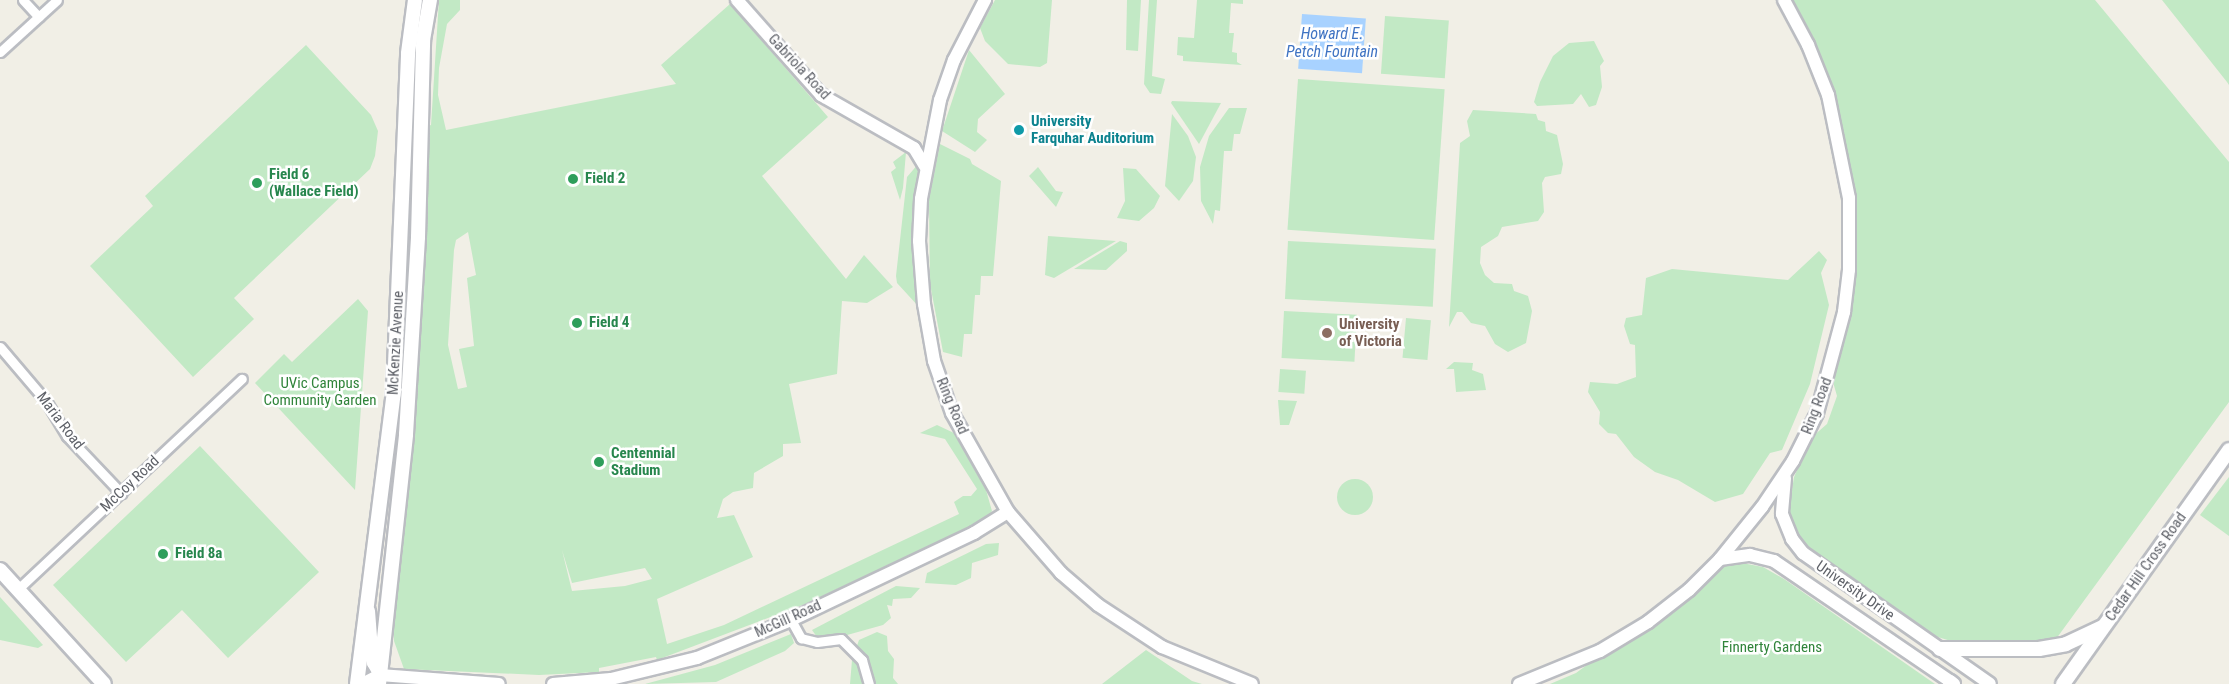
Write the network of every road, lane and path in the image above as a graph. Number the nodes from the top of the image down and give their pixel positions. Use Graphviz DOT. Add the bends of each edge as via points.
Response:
graph roads {
  1 [pos="23,0"];
  2 [pos="57,0"];
  3 [pos="415,0"];
  4 [pos="430,0"];
  5 [pos="737,0"];
  6 [pos="985,0"];
  7 [pos="1784,0"];
  8 [pos="39,17"];
  9 [pos="0,52"];
  10 [pos="925,166"];
  11 [pos="0,348"];
  12 [pos="242,379"];
  13 [pos="2229,450"];
  14 [pos="1793,461"];
  15 [pos="121,493"];
  16 [pos="1008,512"];
  17 [pos="1720,560"];
  18 [pos="0,570"];
  19 [pos="18,590"];
  20 [pos="367,601"];
  21 [pos="791,620"];
  22 [pos="2104,626"];
  23 [pos="1940,649"];
  24 [pos="380,680"];
  25 [pos="2067,681"];
  26 [pos="1952,683"];
  27 [pos="104,684"];
  28 [pos="357,684"];
  29 [pos="362,684"];
  30 [pos="499,684"];
  31 [pos="553,684"];
  32 [pos="869,684"];
  33 [pos="1252,684"];
  34 [pos="1519,684"];
  35 [pos="1990,684"];
  1 -- 8 [label="street"];
  2 -- 8 [label="street"];
  3 -- 20 [label="main road, McKenzie Avenue" via="408,53 394,390"];
  4 -- 24 [label="main road, McKenzie Avenue" via="423,40 418,237 406,434"];
  5 -- 10 [label="street, Gabriola Road" via="821,95 914,148"];
  6 -- 10 [label="street, Ring Road" via="948,78"];
  7 -- 14 [label="street, Ring Road" via="1815,60 1834,117 1845,167 1851,233 1838,343 1823,395"];
  8 -- 9 [label="street"];
  10 -- 16 [label="street, Ring Road" via="919,241 934,361 952,413"];
  11 -- 15 [label="street, Maria Road" via="46,401 67,436"];
  12 -- 15 [label="street, McCoy Road"];
  13 -- 22 [label="main road, Cedar Hill Cross Road"];
  14 -- 17 [label="street, Ring Road"];
  14 -- 23 [label="street, University Drive" via="1781,505 1797,547"];
  15 -- 19 [label="street, McCoy Road"];
  16 -- 21 [label="street, McGill Road" via="974,533"];
  16 -- 33 [label="street, Ring Road" via="1061,573 1119,620 1177,655"];
  17 -- 26 [label="street, University Drive" via="1750,555 1774,561"];
  17 -- 34 [label="street, Ring Road" via="1689,590 1625,637 1570,666"];
  18 -- 19 [label="main road"];
  19 -- 27 [label="main road"];
  20 -- 24 [label="street" via="373,663"];
  20 -- 28 [label="main road, McKenzie Avenue"];
  21 -- 31 [label="street, McGill Road" via="677,664 611,679"];
  21 -- 32 [label="street" via="801,638 817,642 841,639 862,660"];
  22 -- 23 [label="main road" via="2067,644 2040,649"];
  22 -- 25 [label="main road, Cedar Hill Cross Road"];
  23 -- 35 [label="street, University Drive"];
  24 -- 29 [label="street"];
  24 -- 30 [label="street"];
}
